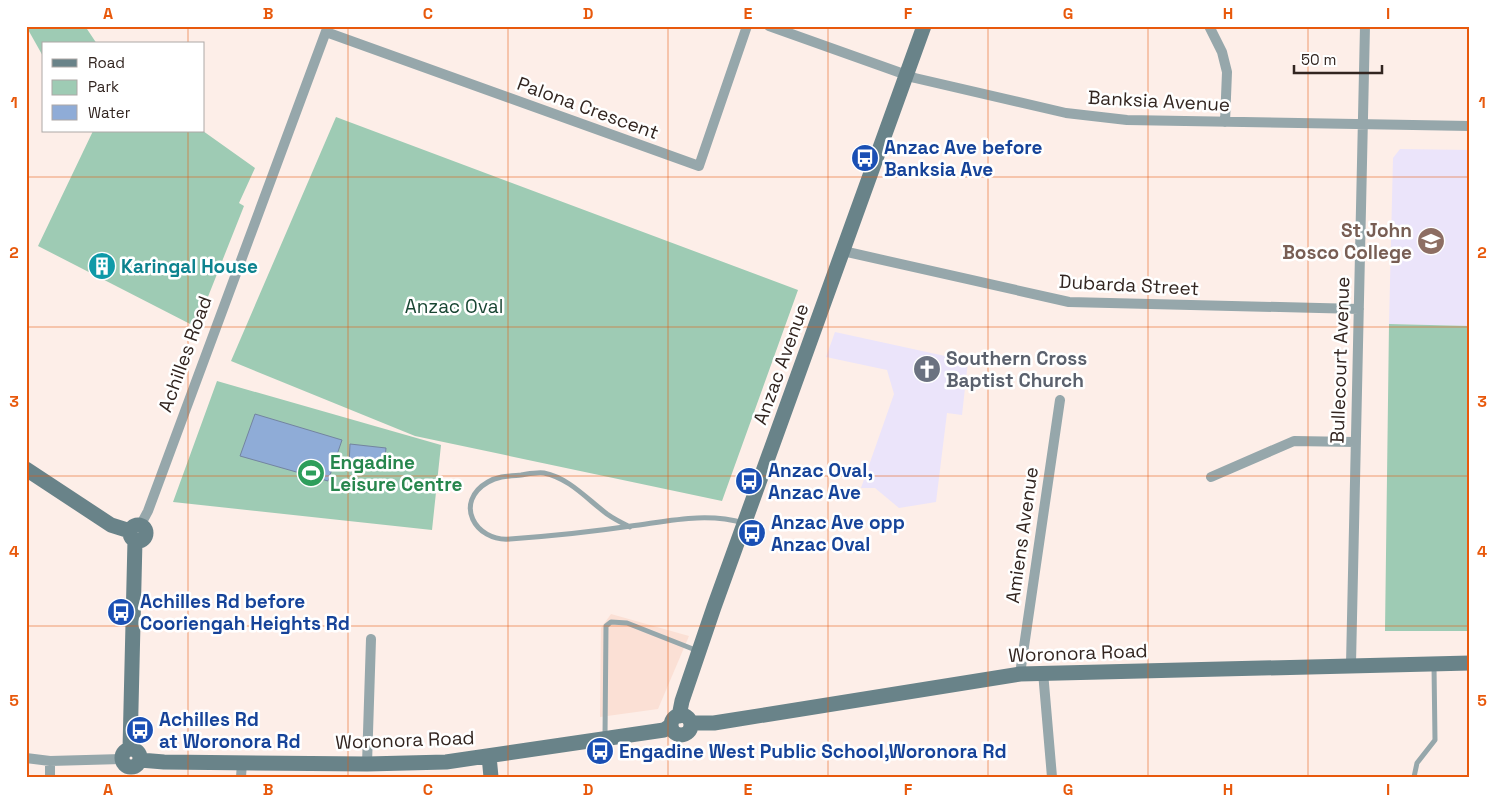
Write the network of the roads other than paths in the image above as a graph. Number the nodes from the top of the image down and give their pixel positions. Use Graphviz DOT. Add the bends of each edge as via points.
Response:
graph roads {
  1 [pos="747,26"];
  2 [pos="769,26"];
  3 [pos="924,26"];
  4 [pos="1209,26"];
  5 [pos="1365,26"];
  6 [pos="327,29"];
  7 [pos="907,75"];
  8 [pos="1226,122"];
  9 [pos="1363,125"];
  10 [pos="1470,126"];
  11 [pos="843,251"];
  12 [pos="1360,309"];
  13 [pos="1060,400"];
  14 [pos="1355,442"];
  15 [pos="26,469"];
  16 [pos="1211,477"];
  17 [pos="744,523"];
  18 [pos="630,527"];
  19 [pos="135,533"];
  20 [pos="372,639"];
  21 [pos="699,651"];
  22 [pos="1434,663"];
  23 [pos="1470,663"];
  24 [pos="1351,664"];
  25 [pos="1043,672"];
  26 [pos="1020,674"];
  27 [pos="681,722"];
  28 [pos="605,739"];
  29 [pos="131,756"];
  30 [pos="489,756"];
  31 [pos="26,758"];
  32 [pos="50,761"];
  33 [pos="368,764"];
  34 [pos="241,770"];
  35 [pos="50,777"];
  36 [pos="491,777"];
  37 [pos="1052,777"];
  38 [pos="1414,777"];
  1 -- 6 [label="street, Palona Crescent" via="698,166"];
  2 -- 7 [label="street, Banksia Avenue"];
  3 -- 7 [label="street, Anzac Avenue"];
  4 -- 8 [label="street" via="1222,52 1227,72"];
  5 -- 9 [label="street, Bullecourt Avenue"];
  6 -- 19 [label="street, Achilles Road" via="148,511"];
  7 -- 8 [label="street, Banksia Avenue" via="1086,116"];
  7 -- 11 [label="street, Anzac Avenue"];
  8 -- 9 [label="street, Banksia Avenue"];
  9 -- 10 [label="street, Banksia Avenue"];
  9 -- 12 [label="street, Bullecourt Avenue"];
  11 -- 12 [label="street, Dubarda Street" via="1069,302"];
  11 -- 17 [label="street, Anzac Avenue"];
  12 -- 14 [label="street, Bullecourt Avenue"];
  13 -- 26 [label="street, Amiens Avenue"];
  14 -- 16 [label="street" via="1294,441"];
  14 -- 24 [label="street, Bullecourt Avenue"];
  15 -- 19 [label="street" via="112,525"];
  17 -- 18 [label="lane" via="712,516"];
  17 -- 21 [label="street, Anzac Avenue"];
  18 -- 18 [label="lane" via="507,540 487,535 477,528 471,518 470,503 488,482 502,477 542,473 566,481 609,515"];
  19 -- 29 [label="street, Achilles Road"];
  20 -- 33 [label="street"];
  21 -- 27 [label="street, Anzac Avenue" via="682,701"];
  21 -- 28 [label="lane" via="627,623 611,622 606,626"];
  22 -- 23 [label="street, Woronora Road"];
  22 -- 24 [label="street, Woronora Road"];
  22 -- 38 [label="lane" via="1435,740 1417,763"];
  24 -- 25 [label="street, Woronora Road"];
  25 -- 26 [label="street, Woronora Road"];
  25 -- 37 [label="street"];
  26 -- 27 [label="street, Woronora Road" via="714,723"];
  27 -- 28 [label="street, Woronora Road" via="664,730"];
  28 -- 30 [label="street, Woronora Road"];
  29 -- 32 [label="street, Woronora Road"];
  29 -- 34 [label="street, Woronora Road"];
  30 -- 33 [label="street, Woronora Road" via="446,762"];
  30 -- 36 [label="street"];
  31 -- 32 [label="street, Woronora Road"];
  32 -- 35 [label="street"];
  33 -- 34 [label="street, Woronora Road"];
}
